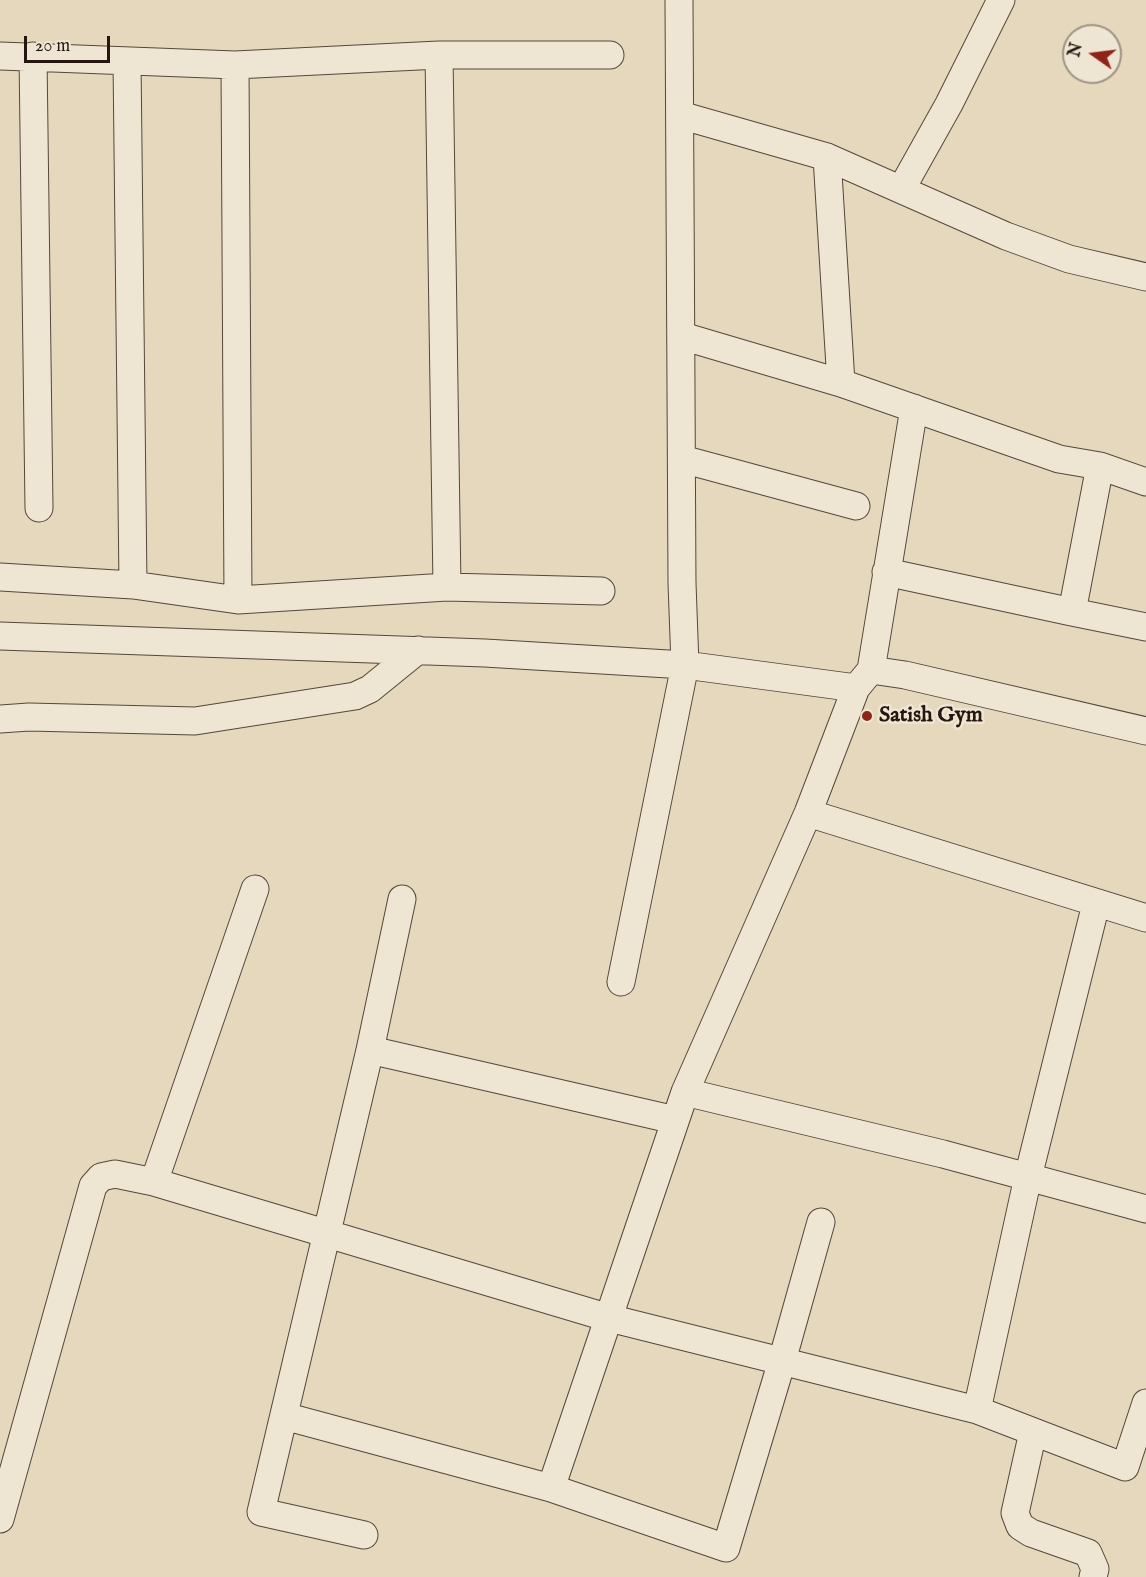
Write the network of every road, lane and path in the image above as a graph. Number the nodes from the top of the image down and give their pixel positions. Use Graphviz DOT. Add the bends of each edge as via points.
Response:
graph roads {
  1 [pos="679,0"];
  2 [pos="1001,0"];
  3 [pos="439,55"];
  4 [pos="610,55"];
  5 [pos="0,56"];
  6 [pos="33,56"];
  7 [pos="127,61"];
  8 [pos="235,65"];
  9 [pos="680,115"];
  10 [pos="827,157"];
  11 [pos="902,189"];
  12 [pos="1146,277"];
  13 [pos="682,336"];
  14 [pos="841,383"];
  15 [pos="914,408"];
  16 [pos="682,459"];
  17 [pos="1100,466"];
  18 [pos="1146,482"];
  19 [pos="856,506"];
  20 [pos="39,508"];
  21 [pos="886,572"];
  22 [pos="0,577"];
  23 [pos="133,585"];
  24 [pos="447,587"];
  25 [pos="601,591"];
  26 [pos="238,600"];
  27 [pos="1072,612"];
  28 [pos="1146,627"];
  29 [pos="0,636"];
  30 [pos="418,650"];
  31 [pos="685,665"];
  32 [pos="863,679"];
  33 [pos="0,719"];
  34 [pos="1146,731"];
  35 [pos="808,813"];
  36 [pos="255,889"];
  37 [pos="402,899"];
  38 [pos="1096,904"];
  39 [pos="1146,918"];
  40 [pos="621,982"];
  41 [pos="370,1050"];
  42 [pos="685,1092"];
  43 [pos="675,1120"];
  44 [pos="1028,1177"];
  45 [pos="154,1182"];
  46 [pos="1146,1209"];
  47 [pos="821,1221"];
  48 [pos="328,1233"];
  49 [pos="609,1318"];
  50 [pos="782,1362"];
  51 [pos="1146,1402"];
  52 [pos="977,1410"];
  53 [pos="284,1416"];
  54 [pos="1033,1431"];
  55 [pos="1136,1471"];
  56 [pos="551,1488"];
  57 [pos="0,1519"];
  58 [pos="364,1535"];
  59 [pos="1093,1577"];
  1 -- 9 [label="street"];
  2 -- 11 [label="street"];
  3 -- 4 [label="street"];
  3 -- 8 [label="street"];
  3 -- 24 [label="street"];
  5 -- 6 [label="street"];
  6 -- 7 [label="street"];
  6 -- 20 [label="street"];
  7 -- 8 [label="street"];
  7 -- 23 [label="street"];
  8 -- 26 [label="street"];
  9 -- 10 [label="street"];
  9 -- 13 [label="street"];
  10 -- 11 [label="street"];
  10 -- 14 [label="street"];
  11 -- 12 [label="street" via="1006,236 1069,259"];
  13 -- 14 [label="street"];
  13 -- 16 [label="street"];
  14 -- 15 [label="street"];
  15 -- 17 [label="street" via="1059,459"];
  15 -- 21 [label="street"];
  16 -- 19 [label="street"];
  16 -- 31 [label="street"];
  17 -- 18 [label="street"];
  17 -- 27 [label="street"];
  21 -- 27 [label="street"];
  21 -- 32 [label="street"];
  22 -- 23 [label="street"];
  23 -- 26 [label="street"];
  24 -- 25 [label="street"];
  24 -- 26 [label="street"];
  27 -- 28 [label="street"];
  29 -- 30 [label="street"];
  30 -- 31 [label="street"];
  30 -- 33 [label="street" via="370,689 355,696 195,721"];
  31 -- 32 [label="street"];
  31 -- 40 [label="street"];
  32 -- 34 [label="street" via="905,675"];
  32 -- 35 [label="street"];
  35 -- 38 [label="street"];
  35 -- 42 [label="street"];
  36 -- 45 [label="street"];
  37 -- 41 [label="street"];
  38 -- 39 [label="street"];
  38 -- 44 [label="street"];
  41 -- 43 [label="street"];
  41 -- 48 [label="street"];
  42 -- 43 [label="street"];
  42 -- 44 [label="street"];
  43 -- 49 [label="street"];
  44 -- 46 [label="street"];
  44 -- 52 [label="street"];
  45 -- 48 [label="street"];
  45 -- 57 [label="street" via="115,1174 101,1177 93,1186"];
  47 -- 50 [label="street"];
  48 -- 49 [label="street"];
  48 -- 53 [label="street"];
  49 -- 50 [label="street"];
  49 -- 56 [label="street"];
  50 -- 52 [label="street"];
  50 -- 56 [label="street" via="726,1548"];
  51 -- 55 [label="street"];
  52 -- 54 [label="street"];
  53 -- 56 [label="street"];
  53 -- 58 [label="street" via="261,1512"];
  54 -- 55 [label="street"];
  54 -- 59 [label="street" via="1015,1513 1020,1526 1088,1554 1095,1569"];
}
